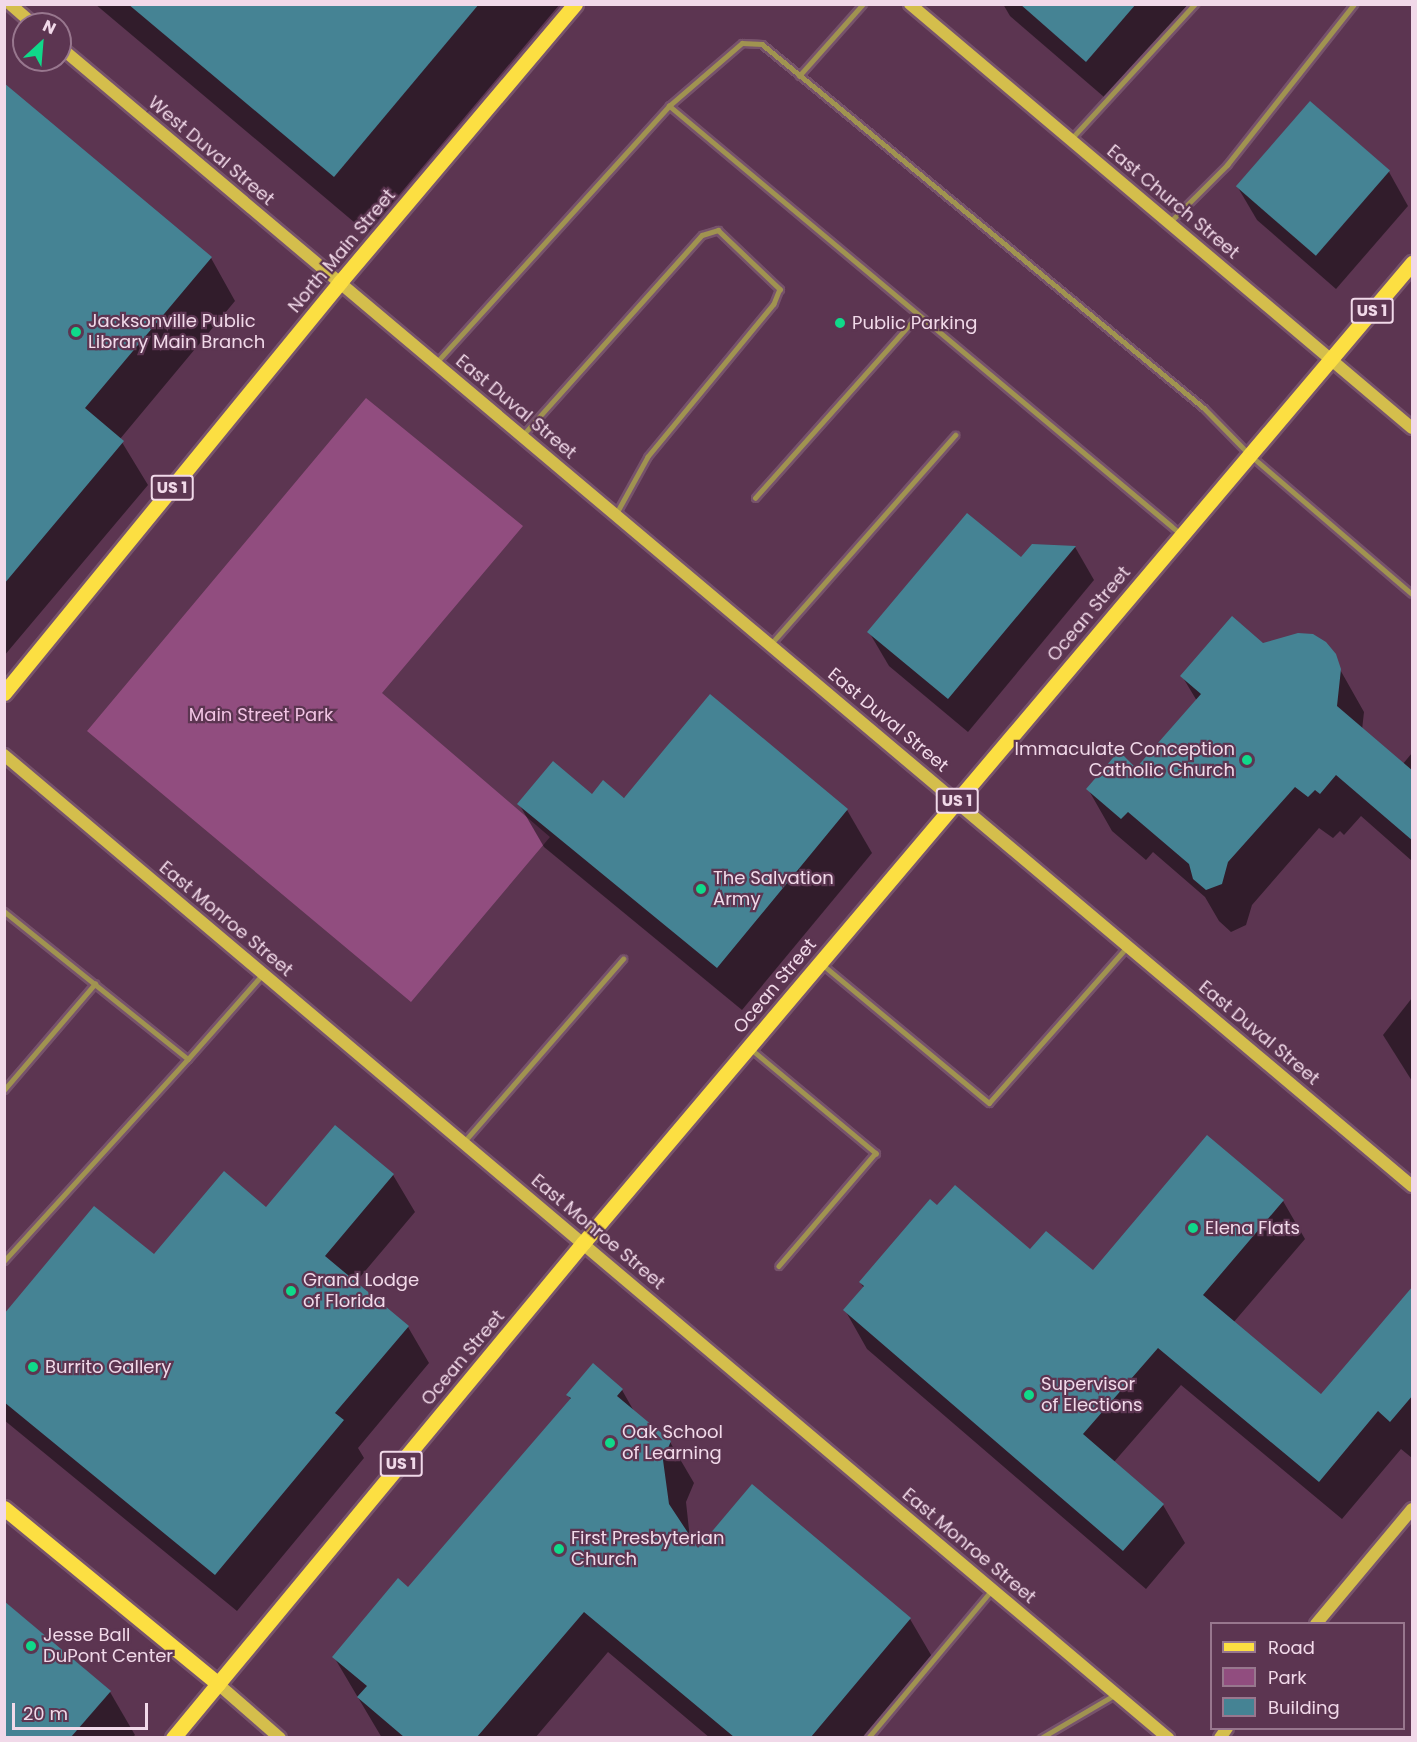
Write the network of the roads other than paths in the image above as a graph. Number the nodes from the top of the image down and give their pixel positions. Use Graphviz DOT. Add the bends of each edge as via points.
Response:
graph roads {
  1 [pos="575,4"];
  2 [pos="863,4"];
  3 [pos="910,4"];
  4 [pos="1195,4"];
  5 [pos="1354,4"];
  6 [pos="72,57"];
  7 [pos="800,76"];
  8 [pos="669,106"];
  9 [pos="1070,140"];
  10 [pos="1169,222"];
  11 [pos="1413,263"];
  12 [pos="340,282"];
  13 [pos="917,316"];
  14 [pos="1331,359"];
  15 [pos="436,363"];
  16 [pos="1413,428"];
  17 [pos="522,435"];
  18 [pos="955,435"];
  19 [pos="1250,455"];
  20 [pos="755,498"];
  21 [pos="616,515"];
  22 [pos="1181,535"];
  23 [pos="1413,594"];
  24 [pos="770,645"];
  25 [pos="4,693"];
  26 [pos="4,755"];
  27 [pos="956,802"];
  28 [pos="4,911"];
  29 [pos="1128,946"];
  30 [pos="623,959"];
  31 [pos="820,963"];
  32 [pos="263,974"];
  33 [pos="94,984"];
  34 [pos="749,1047"];
  35 [pos="189,1059"];
  36 [pos="4,1090"];
  37 [pos="463,1143"];
  38 [pos="1413,1186"];
  39 [pos="583,1243"];
  40 [pos="4,1261"];
  41 [pos="779,1266"];
  42 [pos="4,1508"];
  43 [pos="1413,1509"];
  44 [pos="993,1589"];
  45 [pos="1317,1622"];
  46 [pos="218,1684"];
  47 [pos="1116,1694"];
  48 [pos="173,1737"];
  49 [pos="280,1737"];
  50 [pos="867,1737"];
  51 [pos="1041,1737"];
  52 [pos="1168,1737"];
  1 -- 12 [label="main road, North Main Street / US 1"];
  2 -- 7 [label="lane"];
  3 -- 9 [label="street, East Church Street"];
  4 -- 9 [label="lane"];
  5 -- 10 [label="lane" via="1227,165"];
  6 -- 12 [label="street, West Duval Street"];
  7 -- 8 [label="lane" via="762,44 742,43"];
  7 -- 19 [label="lane" via="1204,408"];
  8 -- 13 [label="lane"];
  8 -- 15 [label="lane"];
  9 -- 10 [label="street, East Church Street"];
  10 -- 14 [label="street, East Church Street"];
  11 -- 14 [label="main road, Ocean Street / US 1"];
  12 -- 15 [label="street, East Duval Street"];
  12 -- 25 [label="main road, North Main Street / US 1"];
  13 -- 20 [label="lane"];
  13 -- 22 [label="lane"];
  14 -- 16 [label="street, East Church Street"];
  14 -- 19 [label="main road, Ocean Street / US 1"];
  15 -- 17 [label="street, East Duval Street"];
  17 -- 21 [label="street, East Duval Street"];
  17 -- 21 [label="lane" via="702,235 718,230 780,289 774,304 648,457"];
  18 -- 24 [label="lane"];
  19 -- 22 [label="main road, Ocean Street / US 1"];
  19 -- 23 [label="lane"];
  21 -- 24 [label="street, East Duval Street"];
  22 -- 27 [label="main road, Ocean Street / US 1"];
  24 -- 27 [label="street, East Duval Street"];
  26 -- 32 [label="street, East Monroe Street"];
  27 -- 29 [label="street, East Duval Street"];
  27 -- 31 [label="main road, Ocean Street / US 1"];
  28 -- 33 [label="lane"];
  29 -- 31 [label="lane" via="989,1103"];
  29 -- 38 [label="street, East Duval Street"];
  30 -- 37 [label="lane"];
  31 -- 34 [label="main road, Ocean Street / US 1"];
  32 -- 35 [label="lane"];
  32 -- 37 [label="street, East Monroe Street"];
  33 -- 35 [label="lane"];
  33 -- 36 [label="lane"];
  34 -- 39 [label="main road, Ocean Street / US 1"];
  34 -- 41 [label="lane" via="876,1153"];
  35 -- 40 [label="lane"];
  37 -- 39 [label="street, East Monroe Street"];
  39 -- 44 [label="street, East Monroe Street"];
  39 -- 46 [label="main road, Ocean Street / US 1"];
  42 -- 46 [label="main road"];
  43 -- 45 [label="street"];
  44 -- 47 [label="street, East Monroe Street"];
  44 -- 50 [label="lane"];
  46 -- 48 [label="main road, Ocean Street / US 1"];
  46 -- 49 [label="street"];
  47 -- 51 [label="lane"];
  47 -- 52 [label="street, East Monroe Street"];
}
